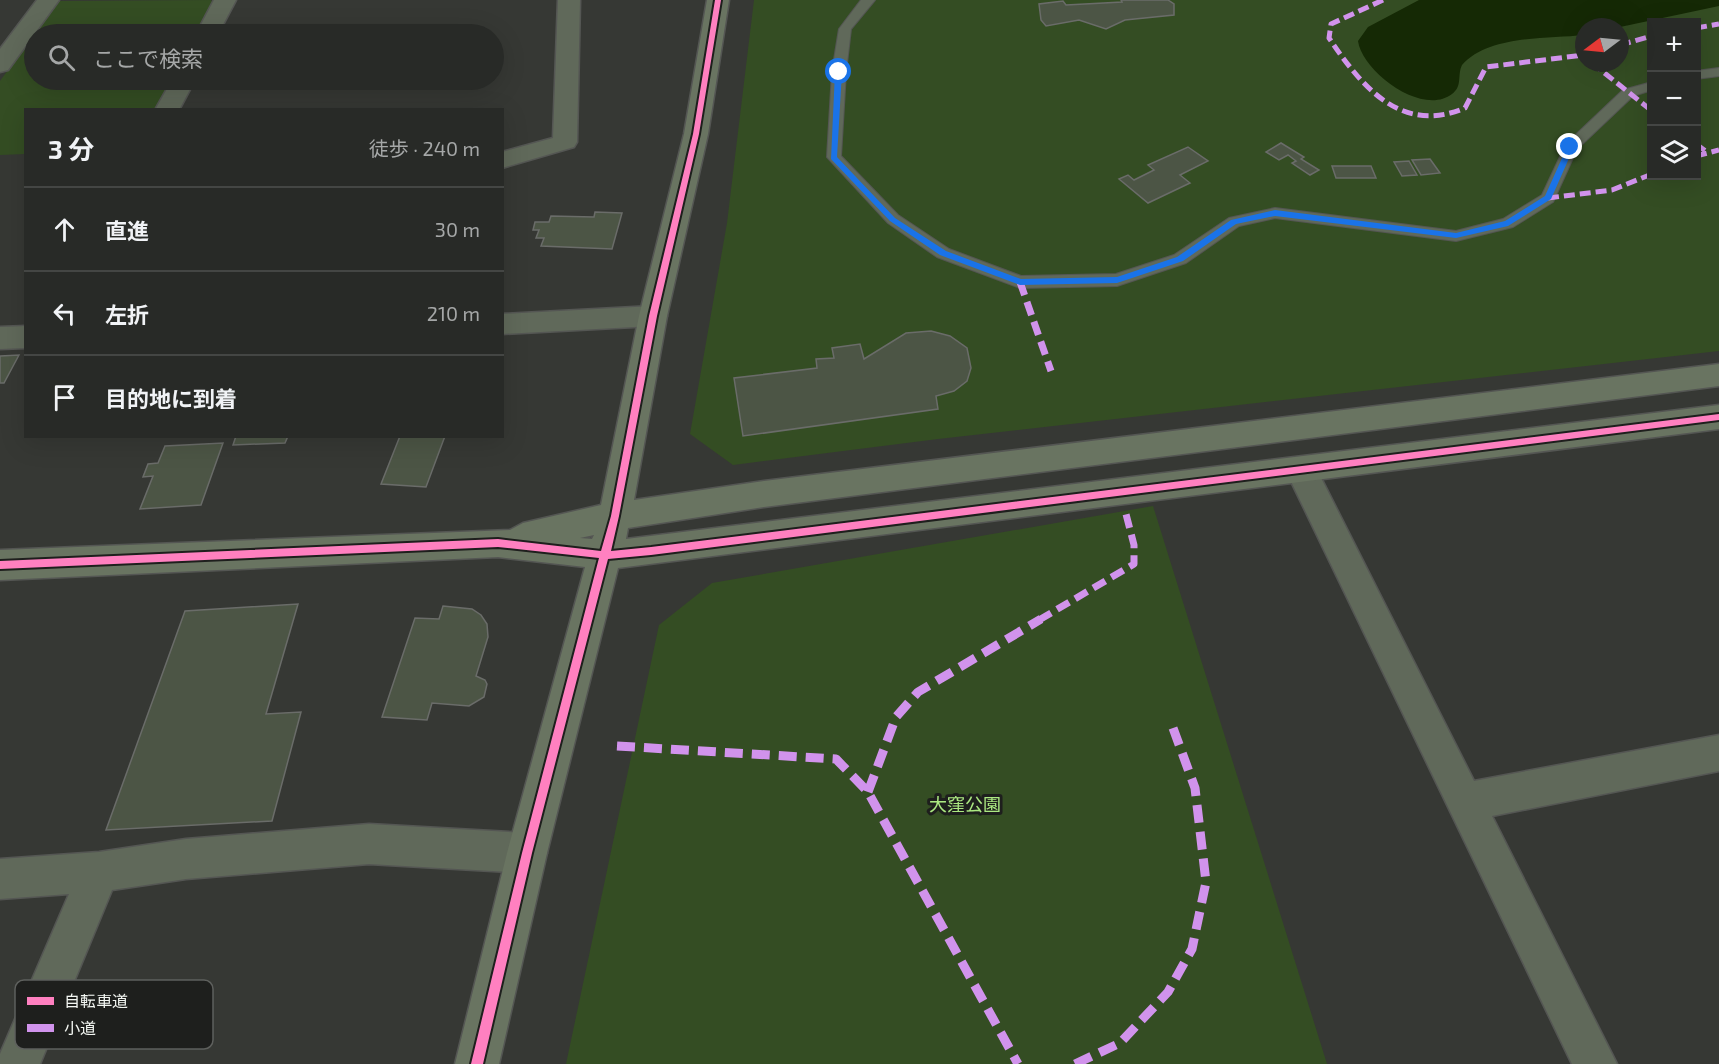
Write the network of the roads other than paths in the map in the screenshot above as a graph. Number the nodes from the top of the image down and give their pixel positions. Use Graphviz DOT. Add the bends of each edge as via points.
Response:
graph roads {
  1 [pos="48,0"];
  2 [pos="225,0"];
  3 [pos="568,0"];
  4 [pos="718,0"];
  5 [pos="869,0"];
  6 [pos="30,24"];
  7 [pos="212,24"];
  8 [pos="24,32"];
  9 [pos="0,65"];
  10 [pos="1719,72"];
  11 [pos="1701,74"];
  12 [pos="1647,87"];
  13 [pos="178,90"];
  14 [pos="168,108"];
  15 [pos="504,159"];
  16 [pos="653,316"];
  17 [pos="504,324"];
  18 [pos="24,337"];
  19 [pos="0,338"];
  20 [pos="1719,375"];
  21 [pos="1719,417"];
  22 [pos="1302,471"];
  23 [pos="615,516"];
  24 [pos="498,543"];
  25 [pos="605,555"];
  26 [pos="0,566"];
  27 [pos="1719,753"];
  28 [pos="1464,801"];
  29 [pos="527,853"];
  30 [pos="99,872"];
  31 [pos="0,879"];
  32 [pos="53,980"];
  33 [pos="24,1049"];
  34 [pos="18,1064"];
  35 [pos="477,1064"];
  36 [pos="1595,1064"];
  1 -- 6 [label="street"];
  2 -- 7 [label="street"];
  3 -- 15 [label="street" via="566,142"];
  4 -- 16 [label="street" via="696,134"];
  5 -- 12 [label="lane" via="844,28 834,158 892,219 926,242 943,253 1020,282 1117,280 1180,259 1234,222 1275,213 1456,236 1508,223 1548,198 1570,147 1628,93"];
  8 -- 9 [label="street"];
  10 -- 11 [label="lane"];
  13 -- 14 [label="street"];
  16 -- 17 [label="street"];
  16 -- 23 [label="street"];
  18 -- 19 [label="street"];
  20 -- 23 [label="street"];
  21 -- 22 [label="street"];
  22 -- 25 [label="street"];
  22 -- 28 [label="street"];
  23 -- 24 [label="street"];
  23 -- 25 [label="street"];
  24 -- 25 [label="street"];
  24 -- 26 [label="street"];
  25 -- 29 [label="street"];
  27 -- 28 [label="street"];
  28 -- 36 [label="street"];
  29 -- 30 [label="street" via="369,844 186,858"];
  29 -- 35 [label="street"];
  30 -- 31 [label="street"];
  30 -- 32 [label="street"];
  33 -- 34 [label="street"];
}
